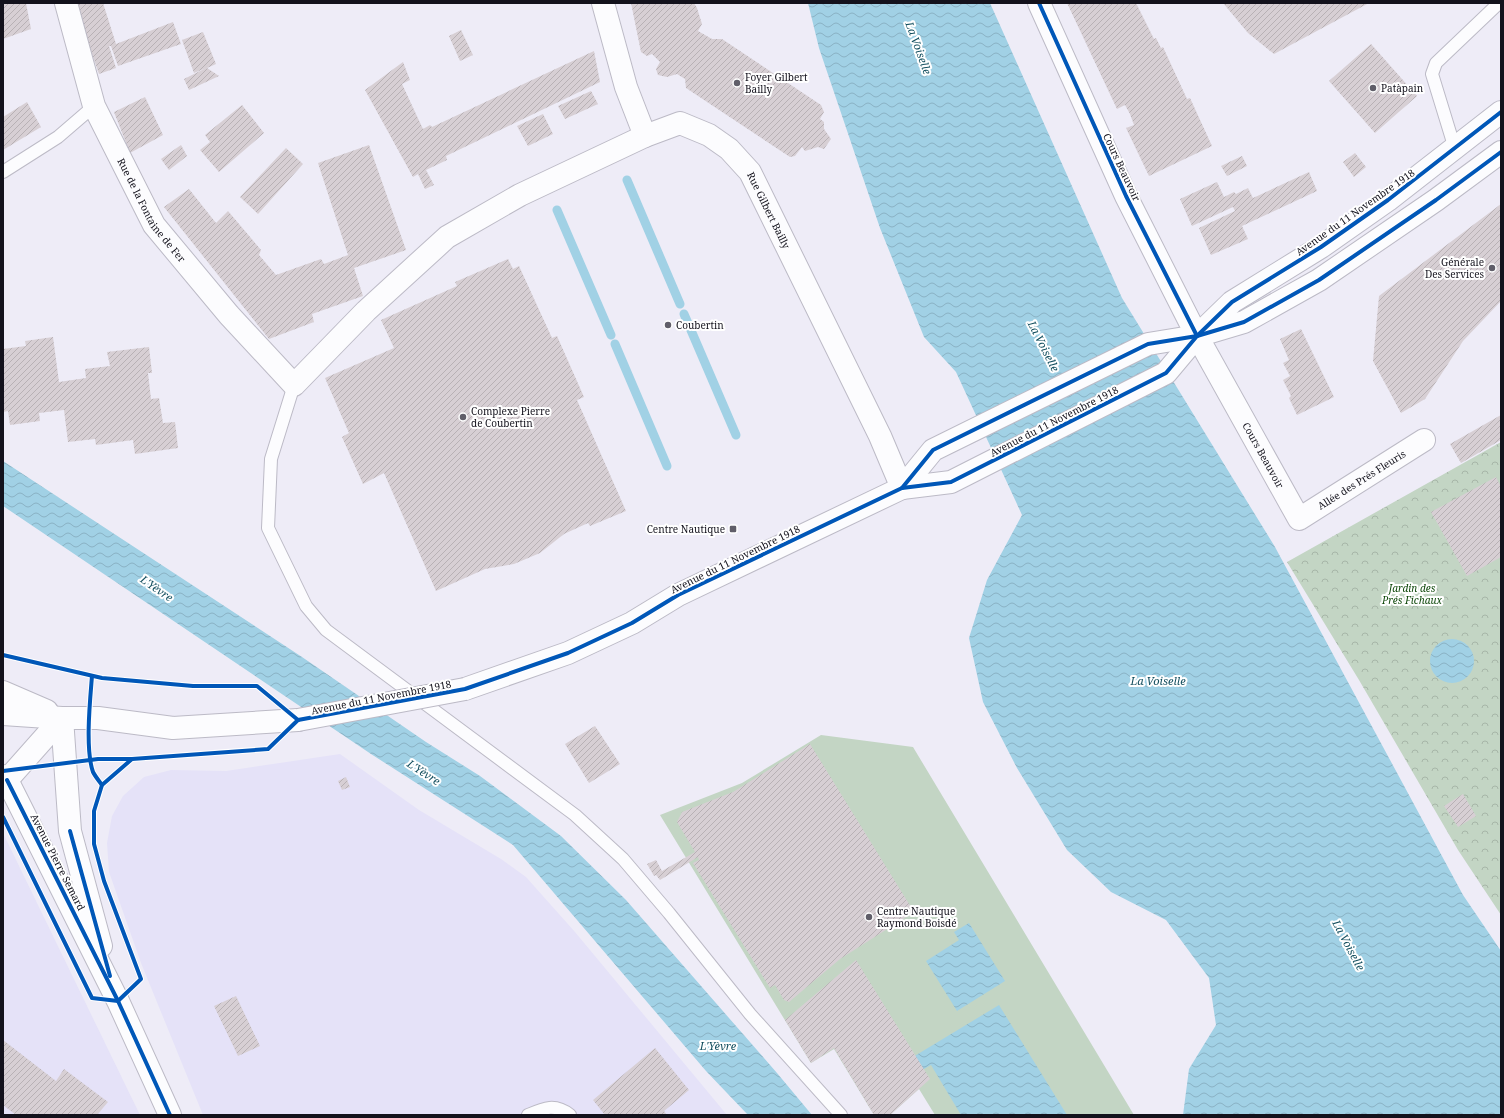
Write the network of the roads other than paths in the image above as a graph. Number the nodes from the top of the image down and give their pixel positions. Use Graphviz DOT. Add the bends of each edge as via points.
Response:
graph roads {
  1 [pos="66,3"];
  2 [pos="603,3"];
  3 [pos="1039,3"];
  4 [pos="1500,3"];
  5 [pos="94,106"];
  6 [pos="1501,112"];
  7 [pos="645,136"];
  8 [pos="1455,149"];
  9 [pos="1501,152"];
  10 [pos="3,172"];
  11 [pos="1196,336"];
  12 [pos="294,385"];
  13 [pos="1424,440"];
  14 [pos="902,488"];
  15 [pos="1299,519"];
  16 [pos="3,692"];
  17 [pos="3,714"];
  18 [pos="62,718"];
  19 [pos="5,778"];
  20 [pos="118,1001"];
  21 [pos="170,1115"];
  22 [pos="528,1115"];
  23 [pos="570,1115"];
  24 [pos="841,1115"];
  1 -- 5 [label="main road, Rue de la Fontaine de Fer"];
  2 -- 7 [label="main road" via="626,87"];
  3 -- 11 [label="main road, Cours Beauvoir" via="1126,196"];
  4 -- 8 [label="lane" via="1436,63 1432,74"];
  5 -- 10 [label="lane" via="58,137"];
  5 -- 12 [label="main road, Rue de la Fontaine de Fer" via="154,225 229,315"];
  6 -- 8 [label="main road, Avenue du 11 Novembre 1918"];
  7 -- 12 [label="main road, Rue Gilbert Bailly" via="520,195 447,237 366,311"];
  7 -- 14 [label="main road, Rue Gilbert Bailly" via="680,123 709,135 729,149 750,172 880,436"];
  8 -- 11 [label="main road, Avenue du 11 Novembre 1918" via="1321,247 1232,302"];
  9 -- 11 [label="main road, Avenue du 11 Novembre 1918" via="1436,200 1318,280 1244,322"];
  11 -- 14 [label="main road, Avenue du 11 Novembre 1918" via="1148,344 933,450"];
  11 -- 14 [label="main road, Avenue du 11 Novembre 1918" via="1166,374 950,482"];
  11 -- 15 [label="main road, Cours Beauvoir"];
  12 -- 24 [label="lane" via="271,459 268,528 306,606 326,630 575,815 623,859 750,1014"];
  13 -- 15 [label="main road, Allée des Prés Fleuris"];
  14 -- 18 [label="main road, Avenue du 11 Novembre 1918, bridge" via="678,595 632,622 568,653 465,689 298,720 173,728 98,718"];
  16 -- 18 [label="main road"];
  17 -- 18 [label="main road, Avenue du 11 Novembre 1918"];
  18 -- 19 [label="main road"];
  18 -- 20 [label="main road, Avenue Pierre Semard" via="70,831"];
  19 -- 20 [label="main road, Avenue Pierre Semard"];
  20 -- 21 [label="main road, Avenue Pierre Semard"];
  22 -- 23 [label="lane" via="546,1107 563,1110"];
}
